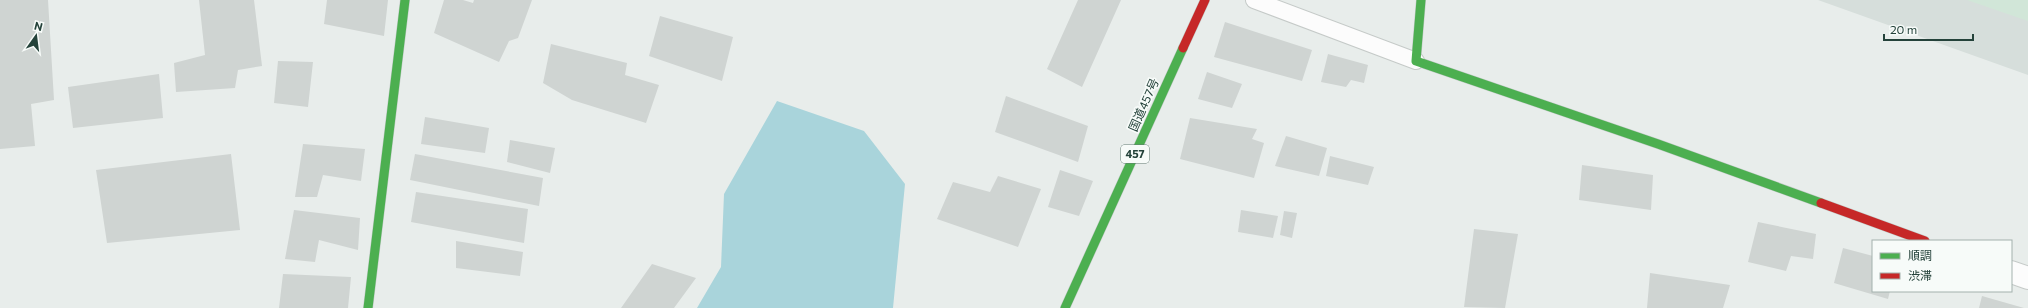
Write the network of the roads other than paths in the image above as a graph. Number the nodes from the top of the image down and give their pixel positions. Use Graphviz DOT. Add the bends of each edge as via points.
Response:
graph roads {
  1 [pos="405,0"];
  2 [pos="1205,0"];
  3 [pos="1254,0"];
  4 [pos="1422,0"];
  5 [pos="1416,61"];
  6 [pos="1922,240"];
  7 [pos="2012,272"];
  8 [pos="2028,278"];
  9 [pos="368,308"];
  10 [pos="1065,308"];
  1 -- 9 [label="main road"];
  2 -- 10 [label="main road, 国道457号 / 457"];
  3 -- 5 [label="lane"];
  4 -- 5 [label="main road"];
  5 -- 6 [label="main road" via="1658,144"];
  7 -- 8 [label="street"];
}
